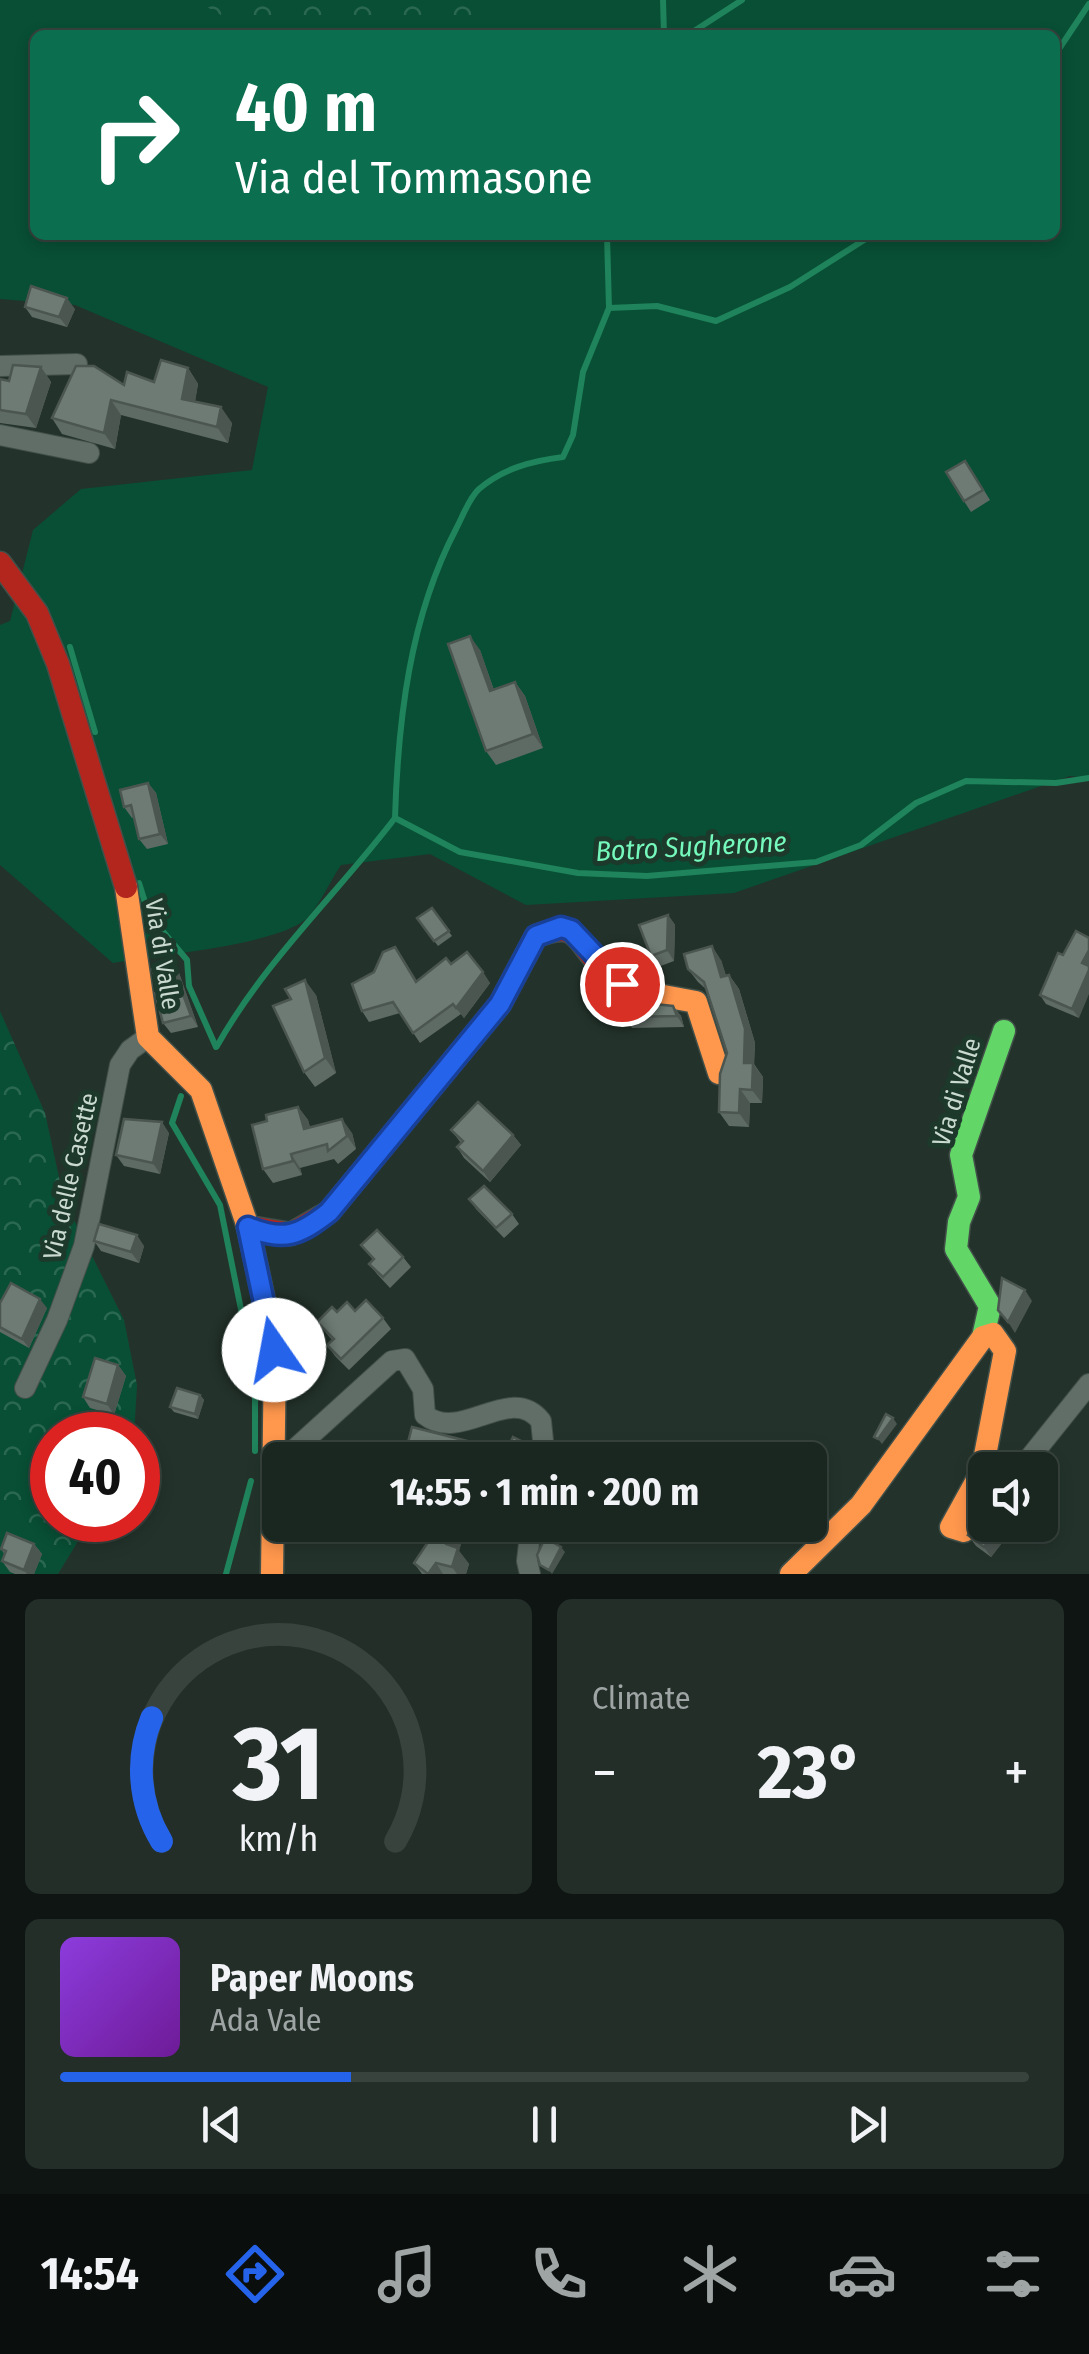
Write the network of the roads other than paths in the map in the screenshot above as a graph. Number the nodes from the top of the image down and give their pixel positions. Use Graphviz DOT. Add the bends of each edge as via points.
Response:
graph roads {
  1 [pos="77,364"];
  2 [pos="0,366"];
  3 [pos="0,435"];
  4 [pos="90,453"];
  5 [pos="0,563"];
  6 [pos="1004,1032"];
  7 [pos="148,1037"];
  8 [pos="719,1073"];
  9 [pos="248,1227"];
  10 [pos="982,1337"];
  11 [pos="1089,1384"];
  12 [pos="24,1388"];
  13 [pos="279,1442"];
  14 [pos="303,1442"];
  15 [pos="543,1442"];
  16 [pos="986,1452"];
  17 [pos="1034,1452"];
  18 [pos="968,1493"];
  19 [pos="968,1528"];
  20 [pos="274,1542"];
  21 [pos="529,1542"];
  22 [pos="272,1574"];
  23 [pos="530,1574"];
  24 [pos="791,1574"];
  1 -- 2 [label="street"];
  3 -- 4 [label="street"];
  5 -- 7 [label="street, Via di Valle" via="37,613 58,664 117,851"];
  6 -- 10 [label="street, Via di Valle" via="961,1155 969,1197 956,1249 990,1306"];
  7 -- 9 [label="street, Via di Valle" via="201,1090"];
  7 -- 12 [label="street, Via delle Casette" via="120,1065 84,1246"];
  8 -- 9 [label="street" via="696,1002 680,994 640,994 561,927 536,936 500,1004 329,1212 295,1236"];
  9 -- 13 [label="street, Via di Valle" via="274,1350"];
  10 -- 16 [label="street" via="1001,1340 1004,1372"];
  10 -- 24 [label="street" via="861,1505"];
  11 -- 17 [label="street"];
  14 -- 15 [label="street" via="392,1361 405,1359 423,1390 426,1416 436,1424 528,1408 541,1421"];
  18 -- 19 [label="street" via="950,1522 957,1532"];
  20 -- 22 [label="street, Via di Valle"];
  21 -- 23 [label="street"];
}
